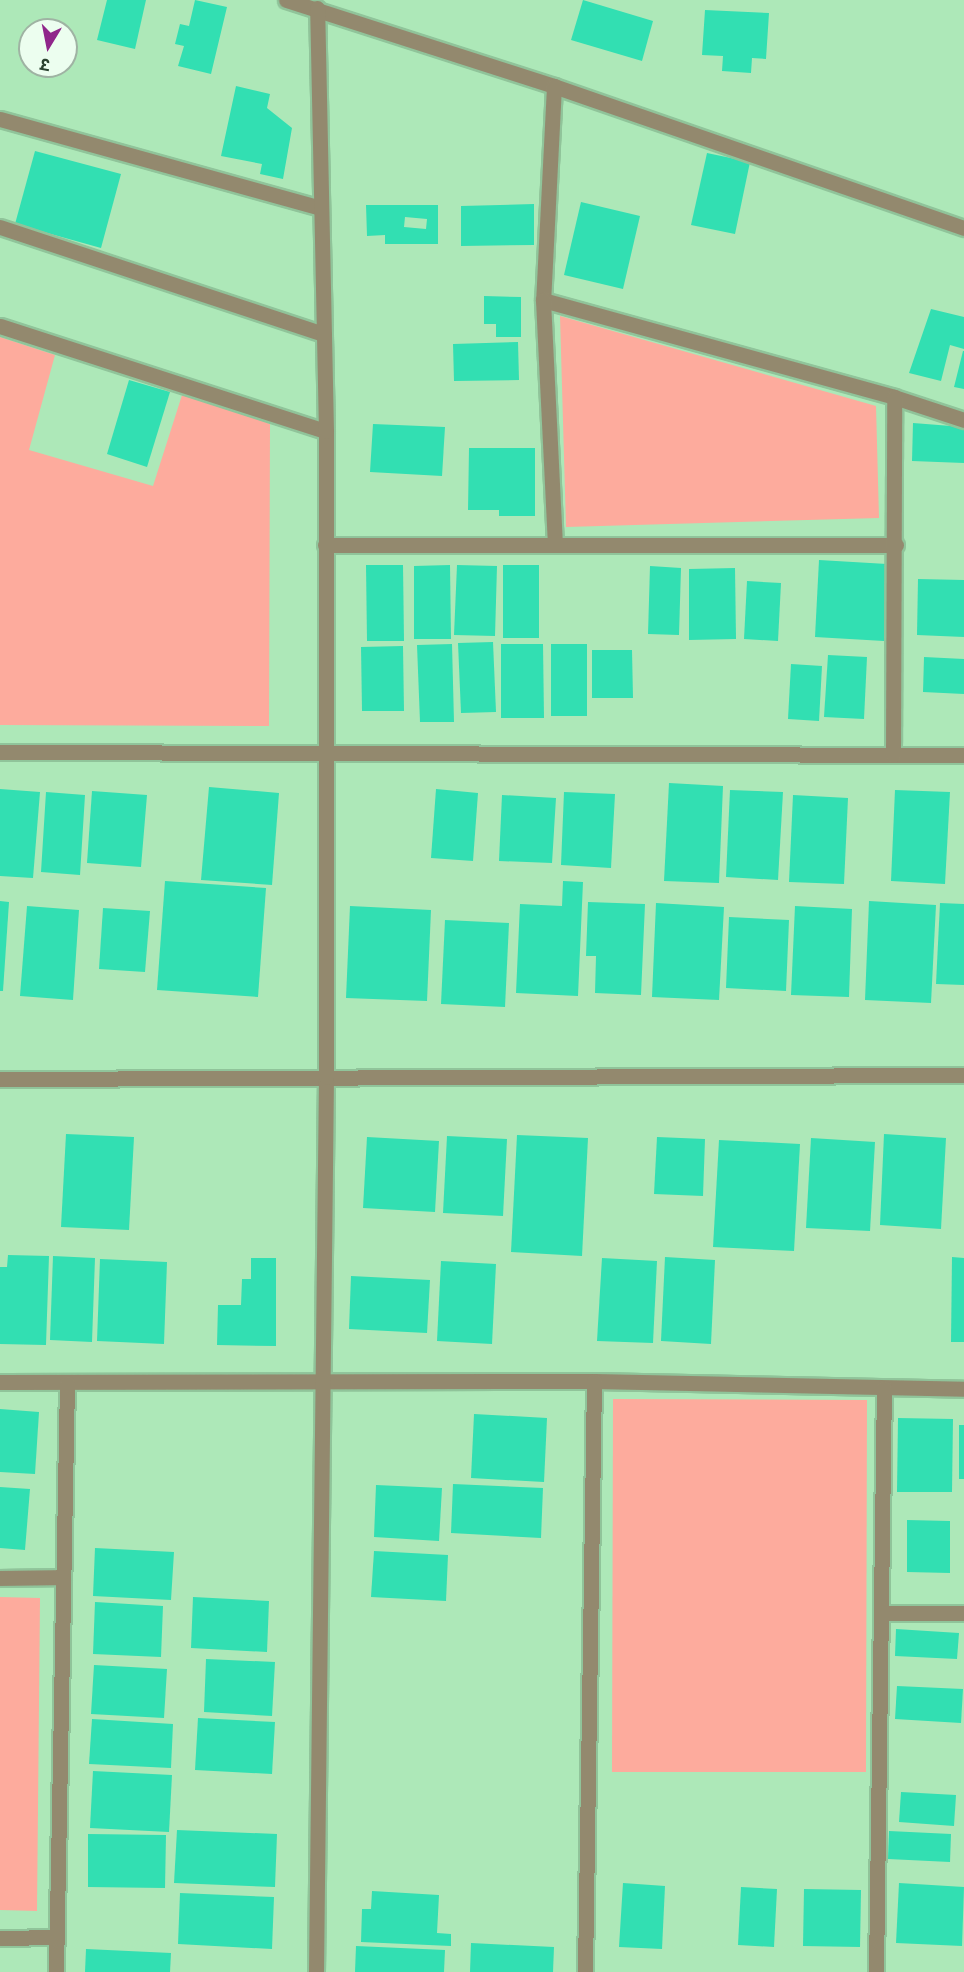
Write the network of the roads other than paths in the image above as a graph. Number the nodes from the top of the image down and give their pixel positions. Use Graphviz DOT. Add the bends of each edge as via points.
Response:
graph roads {
  1 [pos="285,0"];
  2 [pos="317,8"];
  3 [pos="554,87"];
  4 [pos="0,119"];
  5 [pos="321,208"];
  6 [pos="0,227"];
  7 [pos="964,228"];
  8 [pos="543,300"];
  9 [pos="0,326"];
  10 [pos="324,334"];
  11 [pos="894,396"];
  12 [pos="964,420"];
  13 [pos="326,431"];
  14 [pos="325,545"];
  15 [pos="555,545"];
  16 [pos="896,545"];
  17 [pos="0,752"];
  18 [pos="323,756"];
  19 [pos="893,756"];
  20 [pos="964,756"];
  21 [pos="964,1075"];
  22 [pos="326,1077"];
  23 [pos="0,1078"];
  24 [pos="594,1381"];
  25 [pos="0,1382"];
  26 [pos="67,1383"];
  27 [pos="321,1383"];
  28 [pos="884,1388"];
  29 [pos="964,1389"];
  30 [pos="63,1577"];
  31 [pos="0,1578"];
  32 [pos="881,1613"];
  33 [pos="964,1613"];
  34 [pos="56,1937"];
  35 [pos="0,1938"];
  36 [pos="56,1972"];
  37 [pos="316,1972"];
  38 [pos="585,1972"];
  39 [pos="876,1972"];
  1 -- 2 [label="street"];
  2 -- 3 [label="street"];
  2 -- 5 [label="street"];
  3 -- 7 [label="street"];
  3 -- 8 [label="street"];
  4 -- 5 [label="street"];
  5 -- 10 [label="street"];
  6 -- 10 [label="street"];
  8 -- 11 [label="street"];
  8 -- 15 [label="street"];
  9 -- 13 [label="street"];
  10 -- 13 [label="street"];
  11 -- 12 [label="street"];
  11 -- 16 [label="street"];
  13 -- 14 [label="street"];
  14 -- 15 [label="street"];
  14 -- 18 [label="street"];
  15 -- 16 [label="street"];
  16 -- 19 [label="street"];
  17 -- 18 [label="street"];
  18 -- 19 [label="street"];
  18 -- 22 [label="street"];
  19 -- 20 [label="street"];
  21 -- 22 [label="street"];
  22 -- 23 [label="street"];
  22 -- 27 [label="street"];
  24 -- 27 [label="street"];
  24 -- 28 [label="street"];
  24 -- 38 [label="street"];
  25 -- 26 [label="street"];
  26 -- 27 [label="street"];
  26 -- 30 [label="street"];
  27 -- 37 [label="street"];
  28 -- 29 [label="street"];
  28 -- 32 [label="street"];
  30 -- 31 [label="street"];
  30 -- 34 [label="street"];
  32 -- 33 [label="street"];
  32 -- 39 [label="street"];
  34 -- 35 [label="street"];
  34 -- 36 [label="street"];
}
